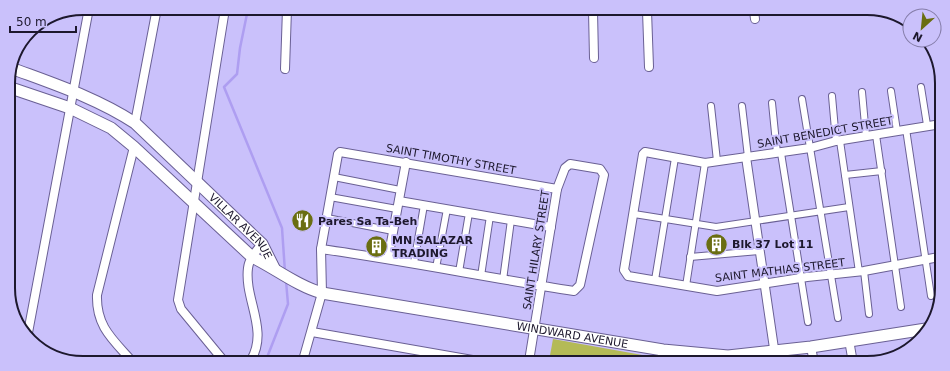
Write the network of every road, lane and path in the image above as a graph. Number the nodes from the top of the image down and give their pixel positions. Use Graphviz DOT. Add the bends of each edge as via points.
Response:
graph roads {
  1 [pos="88,15"];
  2 [pos="156,15"];
  3 [pos="224,15"];
  4 [pos="287,15"];
  5 [pos="593,15"];
  6 [pos="647,15"];
  7 [pos="594,58"];
  8 [pos="649,66"];
  9 [pos="286,69"];
  10 [pos="16,70"];
  11 [pos="921,87"];
  12 [pos="15,89"];
  13 [pos="75,91"];
  14 [pos="891,91"];
  15 [pos="862,92"];
  16 [pos="832,96"];
  17 [pos="802,99"];
  18 [pos="772,102"];
  19 [pos="711,106"];
  20 [pos="742,106"];
  21 [pos="70,108"];
  22 [pos="135,123"];
  23 [pos="927,125"];
  24 [pos="935,125"];
  25 [pos="906,129"];
  26 [pos="897,131"];
  27 [pos="876,135"];
  28 [pos="866,136"];
  29 [pos="838,141"];
  30 [pos="134,147"];
  31 [pos="810,148"];
  32 [pos="779,153"];
  33 [pos="643,154"];
  34 [pos="747,157"];
  35 [pos="676,158"];
  36 [pos="717,161"];
  37 [pos="406,162"];
  38 [pos="705,163"];
  39 [pos="882,171"];
  40 [pos="845,175"];
  41 [pos="334,177"];
  42 [pos="198,182"];
  43 [pos="557,189"];
  44 [pos="400,190"];
  45 [pos="330,197"];
  46 [pos="195,203"];
  47 [pos="398,205"];
  48 [pos="424,205"];
  49 [pos="849,207"];
  50 [pos="447,209"];
  51 [pos="821,212"];
  52 [pos="469,213"];
  53 [pos="634,214"];
  54 [pos="490,216"];
  55 [pos="792,216"];
  56 [pos="327,218"];
  57 [pos="665,219"];
  58 [pos="511,220"];
  59 [pos="756,222"];
  60 [pos="695,224"];
  61 [pos="551,227"];
  62 [pos="393,231"];
  63 [pos="262,244"];
  64 [pos="321,249"];
  65 [pos="759,251"];
  66 [pos="252,257"];
  67 [pos="690,257"];
  68 [pos="935,258"];
  69 [pos="388,259"];
  70 [pos="926,260"];
  71 [pos="414,263"];
  72 [pos="896,265"];
  73 [pos="274,268"];
  74 [pos="436,268"];
  75 [pos="861,271"];
  76 [pos="459,272"];
  77 [pos="831,275"];
  78 [pos="481,276"];
  79 [pos="801,278"];
  80 [pos="503,280"];
  81 [pos="655,280"];
  82 [pos="763,284"];
  83 [pos="542,286"];
  84 [pos="686,286"];
  85 [pos="319,292"];
  86 [pos="931,296"];
  87 [pos="901,307"];
  88 [pos="869,314"];
  89 [pos="838,318"];
  90 [pos="808,322"];
  91 [pos="535,328"];
  92 [pos="29,330"];
  93 [pos="920,330"];
  94 [pos="312,332"];
  95 [pos="849,340"];
  96 [pos="811,347"];
  97 [pos="663,350"];
  98 [pos="127,356"];
  99 [pos="220,356"];
  100 [pos="252,356"];
  101 [pos="304,356"];
  102 [pos="449,356"];
  103 [pos="530,356"];
  104 [pos="662,356"];
  105 [pos="728,356"];
  106 [pos="775,356"];
  107 [pos="779,356"];
  108 [pos="813,356"];
  109 [pos="851,356"];
  1 -- 13 [label="street"];
  2 -- 22 [label="street"];
  3 -- 42 [label="street"];
  4 -- 9 [label="street"];
  5 -- 7 [label="street"];
  6 -- 8 [label="street"];
  10 -- 13 [label="main road, VILLAR AVENUE"];
  11 -- 23 [label="street"];
  12 -- 21 [label="main road, VILLAR AVENUE"];
  13 -- 21 [label="street"];
  13 -- 22 [label="main road, VILLAR AVENUE"];
  14 -- 26 [label="street"];
  15 -- 28 [label="street"];
  16 -- 29 [label="street"];
  17 -- 31 [label="street"];
  18 -- 32 [label="street"];
  19 -- 36 [label="street"];
  20 -- 34 [label="street"];
  21 -- 30 [label="main road, VILLAR AVENUE" via="111,128"];
  21 -- 92 [label="street"];
  22 -- 42 [label="main road, VILLAR AVENUE"];
  23 -- 24 [label="street, SAINT BENEDICT STREET"];
  23 -- 25 [label="street, SAINT BENEDICT STREET"];
  25 -- 26 [label="street, SAINT BENEDICT STREET"];
  25 -- 70 [label="street"];
  26 -- 27 [label="street, SAINT BENEDICT STREET"];
  27 -- 28 [label="street, SAINT BENEDICT STREET"];
  27 -- 39 [label="street"];
  28 -- 29 [label="street, SAINT BENEDICT STREET"];
  29 -- 31 [label="street, SAINT BENEDICT STREET"];
  29 -- 40 [label="street"];
  30 -- 46 [label="main road, VILLAR AVENUE"];
  30 -- 98 [label="street" via="97,301 100,322"];
  31 -- 32 [label="street, SAINT BENEDICT STREET"];
  31 -- 51 [label="street"];
  32 -- 34 [label="street, SAINT BENEDICT STREET"];
  32 -- 55 [label="street"];
  33 -- 35 [label="street, SAINT BENEDICT STREET" via="649,152"];
  33 -- 53 [label="street, SAINT MATHIAS STREET"];
  34 -- 36 [label="street, SAINT BENEDICT STREET"];
  34 -- 59 [label="street"];
  35 -- 38 [label="street, SAINT BENEDICT STREET"];
  35 -- 57 [label="street"];
  36 -- 38 [label="street, SAINT BENEDICT STREET"];
  37 -- 41 [label="street, SAINT TIMOTHY STREET" via="340,152"];
  37 -- 43 [label="street, SAINT TIMOTHY STREET"];
  37 -- 44 [label="street"];
  38 -- 60 [label="street"];
  39 -- 40 [label="street"];
  39 -- 72 [label="street"];
  40 -- 49 [label="street"];
  41 -- 44 [label="street"];
  41 -- 45 [label="street"];
  42 -- 46 [label="street"];
  42 -- 63 [label="main road, VILLAR AVENUE"];
  43 -- 61 [label="street, SAINT HILARY STREET"];
  43 -- 83 [label="street, SAINT HILARY STREET" via="565,168 570,164 600,169 604,175 580,285 574,292"];
  44 -- 47 [label="street"];
  45 -- 47 [label="street"];
  45 -- 56 [label="street"];
  46 -- 66 [label="main road, VILLAR AVENUE"];
  46 -- 99 [label="street" via="179,305"];
  47 -- 48 [label="street"];
  47 -- 62 [label="street"];
  48 -- 50 [label="street"];
  48 -- 71 [label="street"];
  49 -- 51 [label="street"];
  49 -- 75 [label="street"];
  50 -- 52 [label="street"];
  50 -- 74 [label="street"];
  51 -- 55 [label="street"];
  51 -- 77 [label="street"];
  52 -- 54 [label="street"];
  52 -- 76 [label="street"];
  53 -- 57 [label="street"];
  53 -- 81 [label="street, SAINT MATHIAS STREET" via="625,273 628,276"];
  54 -- 58 [label="street"];
  54 -- 78 [label="street"];
  55 -- 59 [label="street"];
  55 -- 79 [label="street"];
  56 -- 62 [label="street"];
  56 -- 64 [label="street"];
  57 -- 60 [label="street"];
  57 -- 81 [label="street"];
  58 -- 61 [label="street"];
  58 -- 80 [label="street"];
  59 -- 60 [label="street" via="716,227"];
  59 -- 65 [label="street"];
  60 -- 67 [label="street"];
  61 -- 83 [label="street, SAINT HILARY STREET"];
  62 -- 69 [label="street"];
  63 -- 66 [label="street"];
  63 -- 73 [label="main road, VILLAR AVENUE"];
  64 -- 69 [label="street"];
  64 -- 85 [label="street"];
  65 -- 67 [label="street"];
  65 -- 82 [label="street"];
  66 -- 73 [label="main road, VILLAR AVENUE"];
  66 -- 100 [label="street" via="248,268 249,284 258,337"];
  67 -- 84 [label="street"];
  68 -- 70 [label="street, SAINT MATHIAS STREET"];
  69 -- 71 [label="street"];
  70 -- 72 [label="street, SAINT MATHIAS STREET"];
  70 -- 86 [label="street"];
  71 -- 74 [label="street"];
  72 -- 75 [label="street, SAINT MATHIAS STREET"];
  72 -- 87 [label="street"];
  73 -- 85 [label="main road, WINDWARD AVENUE" via="302,286"];
  74 -- 76 [label="street"];
  75 -- 77 [label="street, SAINT MATHIAS STREET"];
  75 -- 88 [label="street"];
  76 -- 78 [label="street"];
  77 -- 79 [label="street, SAINT MATHIAS STREET"];
  77 -- 89 [label="street"];
  78 -- 80 [label="street"];
  79 -- 82 [label="street, SAINT MATHIAS STREET"];
  79 -- 90 [label="street"];
  80 -- 83 [label="street"];
  81 -- 84 [label="street, SAINT MATHIAS STREET"];
  82 -- 84 [label="street, SAINT MATHIAS STREET" via="717,291"];
  82 -- 106 [label="street"];
  83 -- 91 [label="street, SAINT HILARY STREET"];
  85 -- 91 [label="main road, WINDWARD AVENUE"];
  85 -- 94 [label="street"];
  91 -- 97 [label="main road, WINDWARD AVENUE"];
  91 -- 103 [label="street, SAINT HILARY STREET"];
  93 -- 95 [label="main road, WINDWARD AVENUE"];
  94 -- 101 [label="street"];
  94 -- 102 [label="street"];
  95 -- 96 [label="main road, WINDWARD AVENUE"];
  95 -- 109 [label="street"];
  96 -- 107 [label="main road, WINDWARD AVENUE"];
  96 -- 108 [label="street"];
  97 -- 104 [label="street"];
  97 -- 105 [label="main road, WINDWARD AVENUE"];
}
